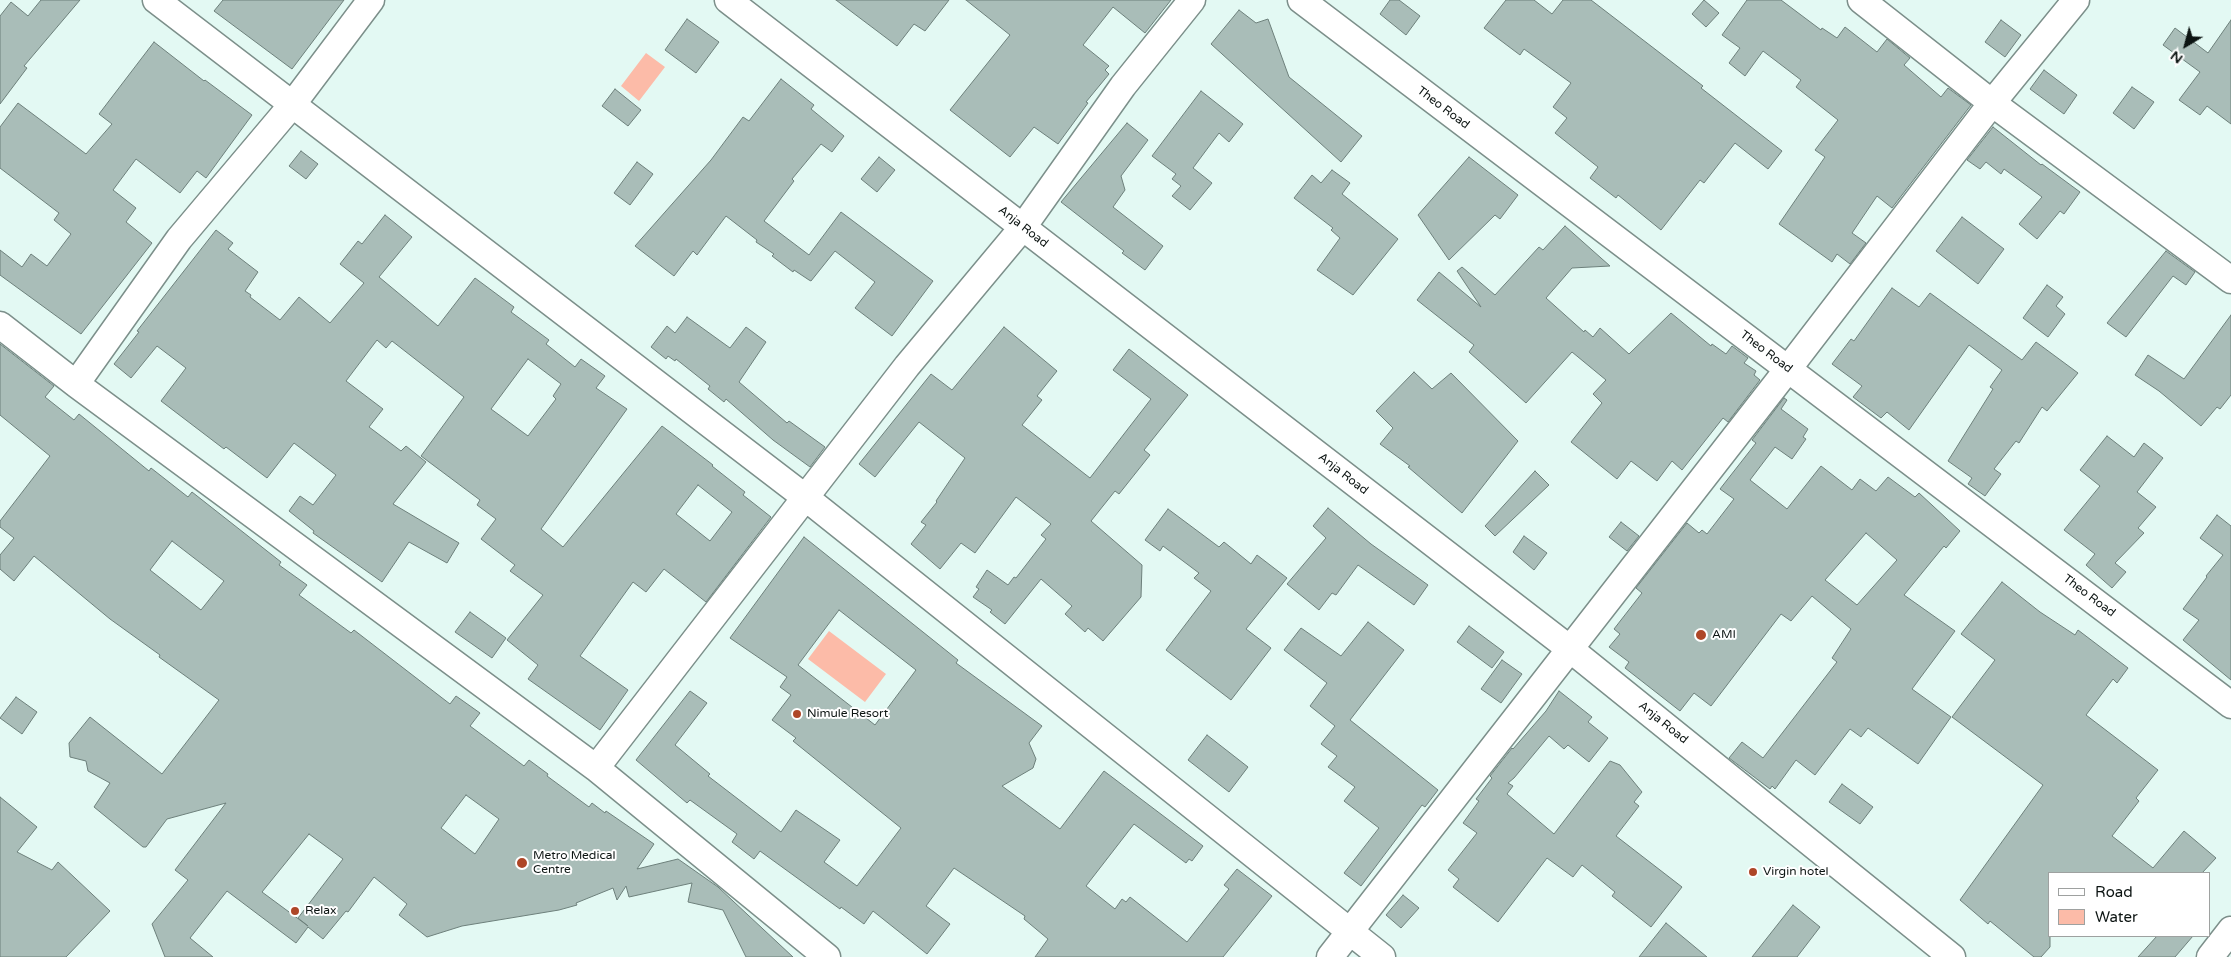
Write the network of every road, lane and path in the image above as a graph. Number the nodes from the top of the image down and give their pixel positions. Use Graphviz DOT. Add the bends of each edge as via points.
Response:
graph roads {
  1 [pos="156,0"];
  2 [pos="371,0"];
  3 [pos="728,0"];
  4 [pos="1192,0"];
  5 [pos="1301,0"];
  6 [pos="1860,0"];
  7 [pos="2076,0"];
  8 [pos="1992,103"];
  9 [pos="292,105"];
  10 [pos="1023,227"];
  11 [pos="2231,280"];
  12 [pos="0,325"];
  13 [pos="1788,369"];
  14 [pos="76,384"];
  15 [pos="806,498"];
  16 [pos="1570,649"];
  17 [pos="2231,705"];
  18 [pos="596,768"];
  19 [pos="2231,930"];
  20 [pos="1349,931"];
  21 [pos="827,957"];
  22 [pos="1330,957"];
  23 [pos="1382,957"];
  24 [pos="1952,957"];
  25 [pos="2210,957"];
  1 -- 9 [label="street"];
  2 -- 9 [label="street"];
  3 -- 10 [label="street, Anja Road"];
  4 -- 10 [label="street" via="1123,86"];
  5 -- 13 [label="street, Theo Road"];
  6 -- 8 [label="street"];
  7 -- 8 [label="street"];
  8 -- 11 [label="street"];
  8 -- 13 [label="street"];
  9 -- 14 [label="street" via="179,239"];
  9 -- 15 [label="street"];
  10 -- 15 [label="street" via="907,366"];
  10 -- 16 [label="street, Anja Road"];
  12 -- 14 [label="street"];
  13 -- 16 [label="street"];
  13 -- 17 [label="street, Theo Road"];
  14 -- 18 [label="street"];
  15 -- 18 [label="street"];
  15 -- 20 [label="street"];
  16 -- 20 [label="street"];
  16 -- 24 [label="street, Anja Road"];
  18 -- 21 [label="street"];
  19 -- 25 [label="street"];
  20 -- 22 [label="street"];
  20 -- 23 [label="street"];
}
